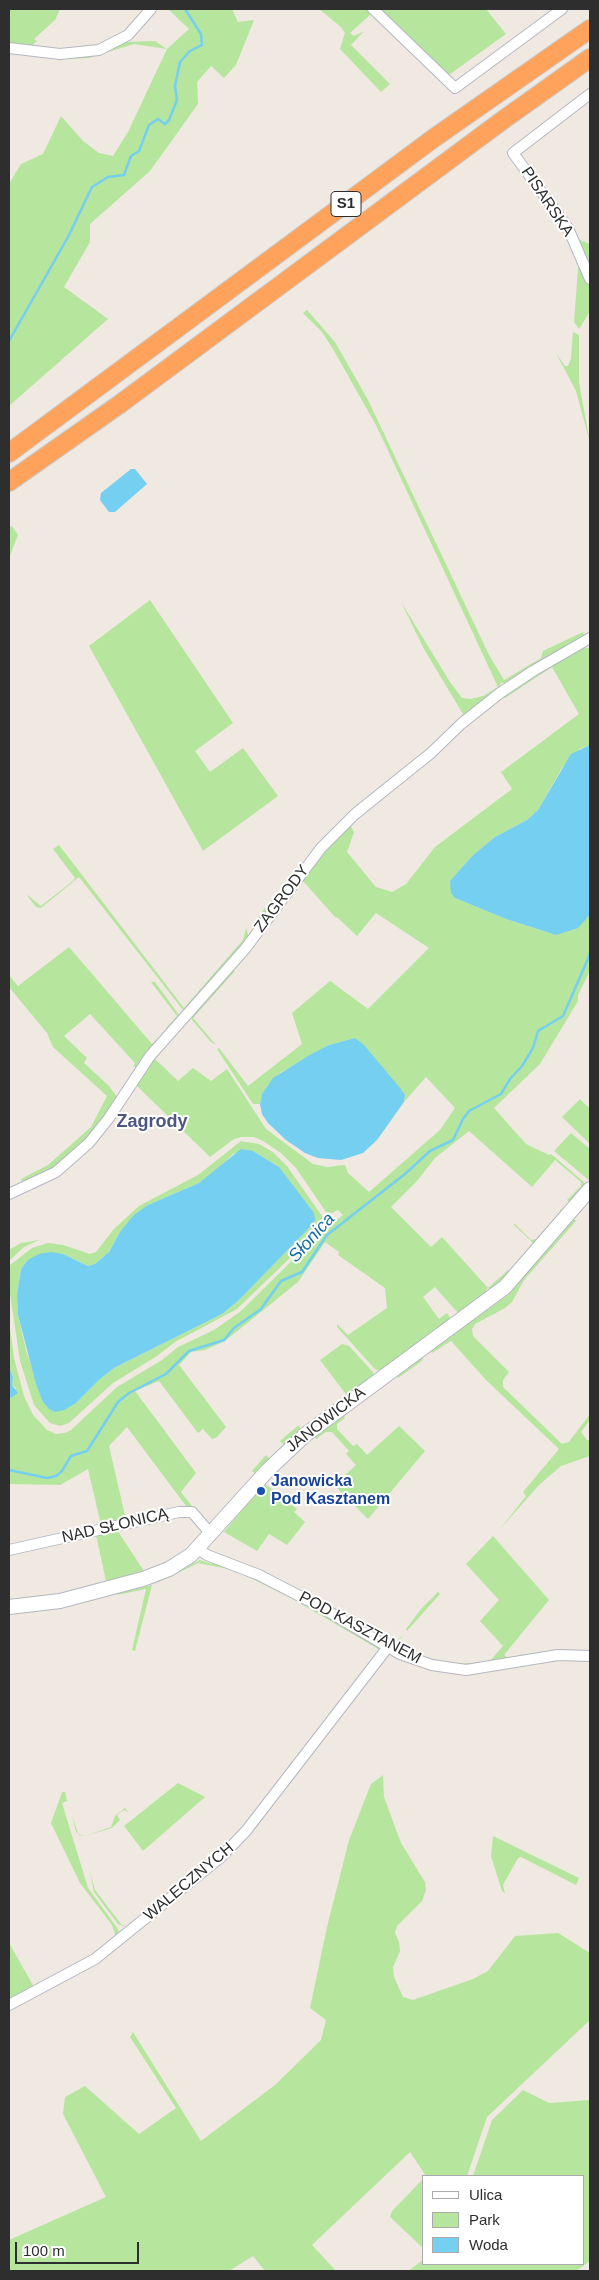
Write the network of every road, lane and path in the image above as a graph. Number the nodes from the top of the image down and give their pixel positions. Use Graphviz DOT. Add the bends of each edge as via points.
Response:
graph roads {
  1 [pos="151,9"];
  2 [pos="373,9"];
  3 [pos="562,9"];
  4 [pos="590,29"];
  5 [pos="9,48"];
  6 [pos="590,58"];
  7 [pos="590,94"];
  8 [pos="590,279"];
  9 [pos="9,452"];
  10 [pos="9,482"];
  11 [pos="590,638"];
  12 [pos="590,1189"];
  13 [pos="9,1194"];
  14 [pos="211,1534"];
  15 [pos="198,1549"];
  16 [pos="9,1550"];
  17 [pos="9,1607"];
  18 [pos="388,1647"];
  19 [pos="590,1656"];
  20 [pos="9,2005"];
  1 -- 5 [label="street" via="122,39 99,50 60,54"];
  2 -- 3 [label="street" via="455,88"];
  4 -- 9 [label="highway, S1" via="434,138"];
  6 -- 10 [label="highway, S1"];
  7 -- 8 [label="street, PISARSKA" via="514,153 568,228"];
  11 -- 13 [label="street, ZAGRODY" via="500,693 355,814 321,848 245,949 150,1056 89,1143 56,1172"];
  12 -- 14 [label="street, JANOWICKA" via="505,1287 305,1435 268,1470"];
  14 -- 15 [label="street, JANOWICKA"];
  14 -- 16 [label="street, NAD SŁONICĄ" via="192,1512 179,1512"];
  15 -- 17 [label="street, JANOWICKA" via="176,1565 148,1577 60,1601"];
  15 -- 18 [label="street, POD KASZTANEM" via="206,1555 240,1566 319,1606"];
  18 -- 19 [label="street, POD KASZTANEM" via="420,1662 455,1670 558,1655"];
  18 -- 20 [label="street, WALECZNYCH" via="246,1830 221,1857 95,1959"];
}
